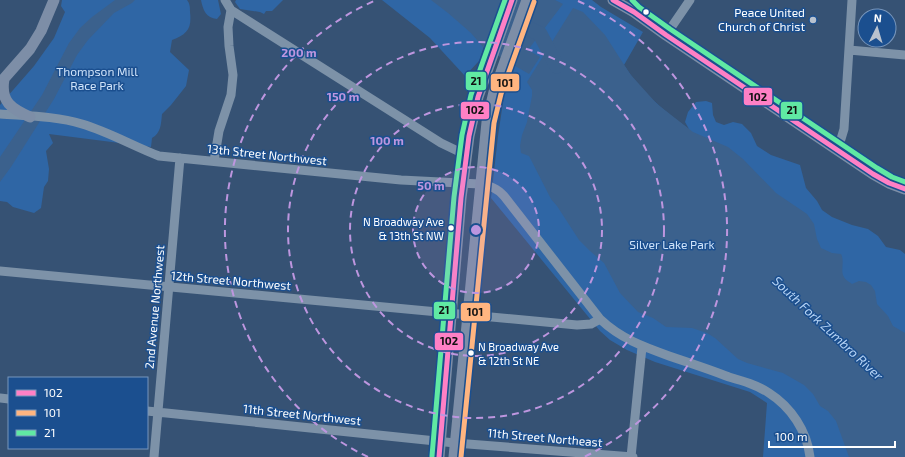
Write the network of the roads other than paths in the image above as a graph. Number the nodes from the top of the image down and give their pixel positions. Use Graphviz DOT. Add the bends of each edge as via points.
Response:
graph roads {
  1 [pos="54,0"];
  2 [pos="225,0"];
  3 [pos="512,0"];
  4 [pos="527,0"];
  5 [pos="613,0"];
  6 [pos="622,0"];
  7 [pos="690,0"];
  8 [pos="852,0"];
  9 [pos="231,10"];
  10 [pos="634,12"];
  11 [pos="666,35"];
  12 [pos="849,50"];
  13 [pos="905,55"];
  14 [pos="2,81"];
  15 [pos="0,114"];
  16 [pos="30,116"];
  17 [pos="836,149"];
  18 [pos="466,155"];
  19 [pos="180,158"];
  20 [pos="214,161"];
  21 [pos="463,184"];
  22 [pos="480,184"];
  23 [pos="905,189"];
  24 [pos="0,271"];
  25 [pos="169,287"];
  26 [pos="460,314"];
  27 [pos="600,319"];
  28 [pos="642,346"];
  29 [pos="148,411"];
  30 [pos="158,412"];
  31 [pos="440,441"];
  32 [pos="455,443"];
  33 [pos="154,457"];
  34 [pos="439,457"];
  35 [pos="454,457"];
  36 [pos="632,457"];
  37 [pos="810,457"];
  1 -- 14 [label="main road" via="30,49"];
  2 -- 9 [label="street"];
  3 -- 18 [label="main road" via="474,111"];
  4 -- 22 [label="main road" via="488,114"];
  5 -- 10 [label="main road"];
  6 -- 10 [label="main road"];
  7 -- 11 [label="street"];
  8 -- 12 [label="street"];
  9 -- 18 [label="street" via="435,139"];
  9 -- 20 [label="street" via="228,27 233,75 232,95 219,132"];
  10 -- 11 [label="main road"];
  11 -- 17 [label="main road"];
  12 -- 13 [label="street"];
  12 -- 17 [label="street" via="844,129"];
  14 -- 16 [label="main road" via="2,98 6,104"];
  15 -- 16 [label="street, 13th Street Northwest"];
  16 -- 19 [label="street, 13th Street Northwest" via="82,123 142,150 159,156"];
  17 -- 23 [label="main road" via="881,179"];
  18 -- 21 [label="main road"];
  19 -- 20 [label="street, 13th Street Northwest"];
  19 -- 25 [label="street, 2nd Avenue Northwest"];
  20 -- 21 [label="street, 13th Street Northwest"];
  21 -- 22 [label="street, 13th Street Northwest"];
  21 -- 26 [label="main road"];
  22 -- 26 [label="main road"];
  22 -- 27 [label="street" via="495,188 504,196"];
  24 -- 25 [label="street, 12th Street Northwest"];
  25 -- 26 [label="street, 12th Street Northwest"];
  25 -- 30 [label="street, 2nd Avenue Northwest"];
  26 -- 27 [label="street, 12th Street Northwest" via="577,325 591,324"];
  26 -- 31 [label="main road"];
  26 -- 32 [label="main road"];
  27 -- 28 [label="street" via="618,334"];
  28 -- 36 [label="street"];
  28 -- 37 [label="street" via="749,383 769,393 782,403 796,420 805,437"];
  29 -- 30 [label="street, 11th Street Northwest"];
  30 -- 31 [label="street, 11th Street Northwest"];
  30 -- 33 [label="street, 2nd Avenue Northwest"];
  31 -- 32 [label="street, 11th Street Northwest"];
  31 -- 34 [label="main road"];
  32 -- 35 [label="main road"];
  32 -- 36 [label="street, 11th Street Northeast"];
}
